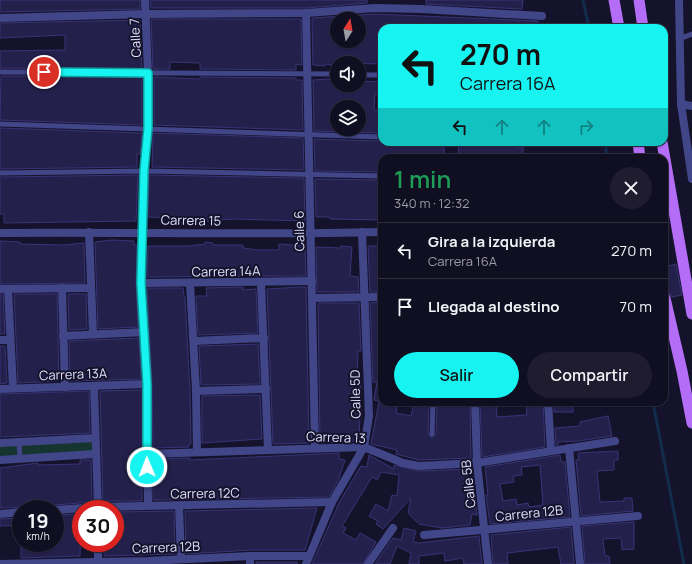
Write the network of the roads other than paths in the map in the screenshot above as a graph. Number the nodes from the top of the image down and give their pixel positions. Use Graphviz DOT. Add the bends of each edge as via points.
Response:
graph roads {
  1 [pos="145,0"];
  2 [pos="614,0"];
  3 [pos="639,0"];
  4 [pos="679,0"];
  5 [pos="306,13"];
  6 [pos="146,14"];
  7 [pos="542,16"];
  8 [pos="0,18"];
  9 [pos="618,24"];
  10 [pos="642,24"];
  11 [pos="692,34"];
  12 [pos="679,39"];
  13 [pos="0,72"];
  14 [pos="148,73"];
  15 [pos="308,74"];
  16 [pos="330,74"];
  17 [pos="366,74"];
  18 [pos="378,75"];
  19 [pos="681,104"];
  20 [pos="692,106"];
  21 [pos="0,124"];
  22 [pos="148,128"];
  23 [pos="309,135"];
  24 [pos="378,137"];
  25 [pos="144,171"];
  26 [pos="0,173"];
  27 [pos="310,176"];
  28 [pos="378,176"];
  29 [pos="668,176"];
  30 [pos="692,179"];
  31 [pos="89,232"];
  32 [pos="141,232"];
  33 [pos="362,232"];
  34 [pos="378,232"];
  35 [pos="0,233"];
  36 [pos="311,234"];
  37 [pos="312,281"];
  38 [pos="260,282"];
  39 [pos="141,283"];
  40 [pos="190,284"];
  41 [pos="62,288"];
  42 [pos="91,288"];
  43 [pos="4,289"];
  44 [pos="364,297"];
  45 [pos="378,297"];
  46 [pos="312,298"];
  47 [pos="668,312"];
  48 [pos="692,314"];
  49 [pos="145,332"];
  50 [pos="93,334"];
  51 [pos="63,336"];
  52 [pos="264,338"];
  53 [pos="0,340"];
  54 [pos="10,340"];
  55 [pos="194,341"];
  56 [pos="147,384"];
  57 [pos="94,386"];
  58 [pos="65,387"];
  59 [pos="13,388"];
  60 [pos="266,388"];
  61 [pos="0,389"];
  62 [pos="196,391"];
  63 [pos="434,406"];
  64 [pos="475,406"];
  65 [pos="548,406"];
  66 [pos="692,423"];
  67 [pos="432,434"];
  68 [pos="94,438"];
  69 [pos="615,441"];
  70 [pos="19,442"];
  71 [pos="0,443"];
  72 [pos="364,447"];
  73 [pos="315,448"];
  74 [pos="569,448"];
  75 [pos="268,449"];
  76 [pos="551,451"];
  77 [pos="197,452"];
  78 [pos="95,454"];
  79 [pos="147,454"];
  80 [pos="20,459"];
  81 [pos="0,460"];
  82 [pos="477,463"];
  83 [pos="98,500"];
  84 [pos="332,502"];
  85 [pos="148,506"];
  86 [pos="179,506"];
  87 [pos="124,507"];
  88 [pos="12,513"];
  89 [pos="0,514"];
  90 [pos="638,516"];
  91 [pos="576,520"];
  92 [pos="393,528"];
  93 [pos="485,530"];
  94 [pos="424,535"];
  95 [pos="309,556"];
  96 [pos="181,559"];
  97 [pos="250,560"];
  98 [pos="198,561"];
  99 [pos="98,562"];
  100 [pos="148,562"];
  101 [pos="0,564"];
  102 [pos="306,564"];
  103 [pos="368,564"];
  104 [pos="488,564"];
  105 [pos="580,564"];
  1 -- 6 [label="street, Calle 7"];
  2 -- 9 [label="main road"];
  3 -- 10 [label="main road"];
  4 -- 12 [label="street"];
  5 -- 6 [label="street"];
  5 -- 7 [label="street" via="375,8 422,8"];
  5 -- 15 [label="street, Calle 6"];
  6 -- 8 [label="street"];
  6 -- 14 [label="street, Calle 7"];
  11 -- 12 [label="lane"];
  12 -- 19 [label="street"];
  13 -- 14 [label="lane"];
  14 -- 15 [label="lane"];
  14 -- 22 [label="street, Calle 7"];
  15 -- 16 [label="lane"];
  15 -- 23 [label="street, Calle 6"];
  17 -- 18 [label="lane"];
  19 -- 20 [label="street"];
  19 -- 30 [label="street"];
  21 -- 22 [label="lane"];
  22 -- 23 [label="lane"];
  22 -- 25 [label="street, Calle 7"];
  23 -- 24 [label="lane"];
  23 -- 27 [label="street, Calle 6"];
  25 -- 26 [label="lane"];
  25 -- 27 [label="lane"];
  25 -- 32 [label="street, Calle 7"];
  27 -- 28 [label="lane"];
  27 -- 36 [label="street, Calle 6"];
  29 -- 48 [label="main road"];
  31 -- 32 [label="street, Carrera 15"];
  31 -- 35 [label="street, Carrera 15"];
  31 -- 42 [label="street"];
  32 -- 36 [label="street, Carrera 15"];
  32 -- 39 [label="street, Calle 7"];
  33 -- 34 [label="street, Carrera 15"];
  33 -- 36 [label="street, Carrera 15"];
  33 -- 44 [label="street, Calle 5D"];
  36 -- 37 [label="street, Calle 6"];
  37 -- 38 [label="street, Carrera 14A"];
  37 -- 46 [label="street, Calle 6"];
  38 -- 40 [label="street, Carrera 14A"];
  38 -- 52 [label="street"];
  39 -- 40 [label="street, Carrera 14A"];
  39 -- 49 [label="street, Calle 7"];
  40 -- 55 [label="street"];
  41 -- 42 [label="street"];
  41 -- 43 [label="street"];
  41 -- 51 [label="street"];
  42 -- 50 [label="street"];
  43 -- 54 [label="street"];
  44 -- 45 [label="street"];
  44 -- 46 [label="street"];
  44 -- 72 [label="street, Calle 5D" via="369,416"];
  46 -- 73 [label="street, Calle 6"];
  47 -- 66 [label="main road"];
  49 -- 50 [label="street"];
  49 -- 56 [label="street, Calle 7"];
  50 -- 51 [label="street"];
  51 -- 58 [label="street"];
  52 -- 55 [label="street"];
  52 -- 60 [label="street"];
  53 -- 54 [label="street"];
  54 -- 59 [label="street"];
  55 -- 62 [label="street"];
  56 -- 57 [label="street, Carrera 13A"];
  56 -- 79 [label="street, Calle 7"];
  57 -- 58 [label="street, Carrera 13A"];
  57 -- 68 [label="street"];
  58 -- 59 [label="street, Carrera 13A"];
  59 -- 61 [label="street, Carrera 13A"];
  60 -- 62 [label="street"];
  60 -- 75 [label="street"];
  62 -- 77 [label="street"];
  63 -- 67 [label="lane"];
  64 -- 82 [label="street, Calle 5B"];
  65 -- 76 [label="street"];
  68 -- 70 [label="street"];
  68 -- 78 [label="street"];
  69 -- 74 [label="street, Carrera 13"];
  70 -- 71 [label="street"];
  70 -- 80 [label="lane"];
  72 -- 73 [label="street, Carrera 13"];
  72 -- 82 [label="street, Carrera 13" via="419,466"];
  72 -- 84 [label="street, Calle 5D"];
  73 -- 75 [label="street, Carrera 13"];
  74 -- 76 [label="street, Carrera 13"];
  74 -- 91 [label="street"];
  75 -- 77 [label="street, Carrera 13"];
  76 -- 82 [label="street, Carrera 13"];
  77 -- 79 [label="street, Carrera 13"];
  78 -- 80 [label="street"];
  78 -- 83 [label="street"];
  79 -- 85 [label="street, Calle 7"];
  80 -- 81 [label="street"];
  82 -- 93 [label="street, Calle 5B"];
  84 -- 86 [label="street, Carrera 12C"];
  84 -- 95 [label="street, Calle 5D"];
  85 -- 86 [label="street, Carrera 12C"];
  85 -- 87 [label="street, Carrera 12C"];
  86 -- 96 [label="street"];
  88 -- 89 [label="street"];
  90 -- 91 [label="street, Carrera 12B"];
  91 -- 93 [label="street, Carrera 12B"];
  91 -- 105 [label="street"];
  92 -- 103 [label="street"];
  93 -- 94 [label="street, Carrera 12B"];
  93 -- 104 [label="street, Calle 5B"];
  95 -- 97 [label="street, Carrera 12B"];
  95 -- 102 [label="street, Calle 5D"];
  96 -- 98 [label="street, Carrera 12B"];
  96 -- 100 [label="street, Carrera 12B"];
  97 -- 98 [label="street, Carrera 12B"];
  99 -- 100 [label="street, Carrera 12B"];
  99 -- 101 [label="street, Carrera 12B"];
}
